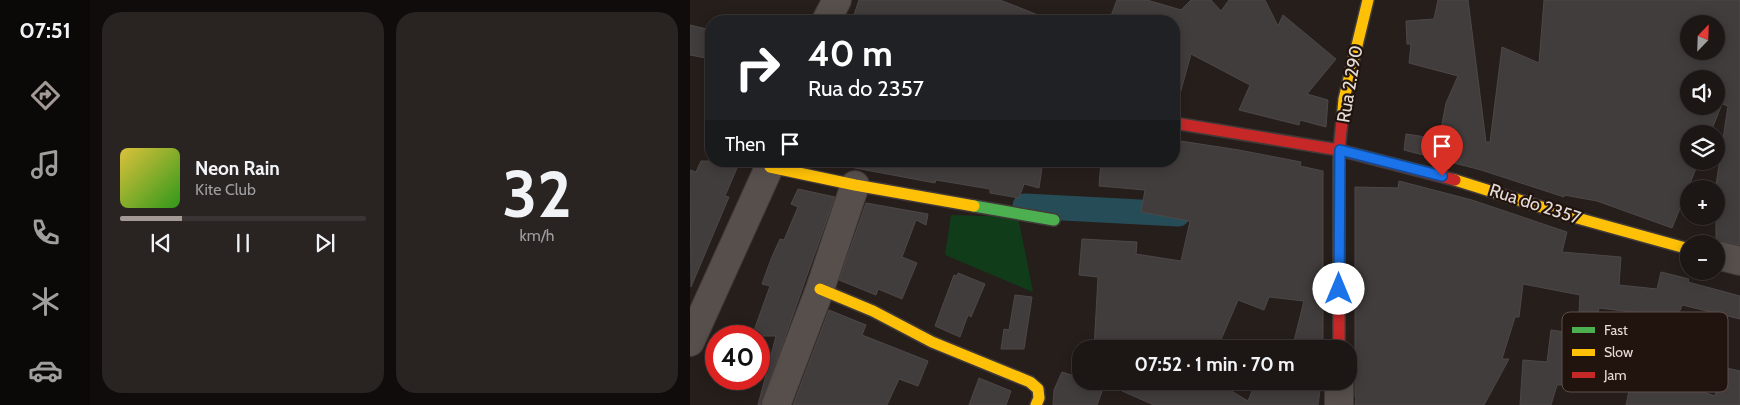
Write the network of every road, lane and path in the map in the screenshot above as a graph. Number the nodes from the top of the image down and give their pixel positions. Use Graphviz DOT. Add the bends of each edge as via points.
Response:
graph roads {
  1 [pos="837,0"];
  2 [pos="1368,0"];
  3 [pos="829,15"];
  4 [pos="1180,124"];
  5 [pos="1340,150"];
  6 [pos="770,167"];
  7 [pos="783,167"];
  8 [pos="855,185"];
  9 [pos="1054,220"];
  10 [pos="1680,247"];
  11 [pos="1725,257"];
  12 [pos="1740,261"];
  13 [pos="820,289"];
  14 [pos="1339,340"];
  15 [pos="690,342"];
  16 [pos="1339,390"];
  17 [pos="776,405"];
  18 [pos="1036,405"];
  19 [pos="1339,405"];
  1 -- 3 [label="street"];
  2 -- 5 [label="street, Rua 2.290" via="1344,99"];
  4 -- 5 [label="street, Rua do 2357"];
  5 -- 10 [label="street, Rua do 2357" via="1476,185 1570,216"];
  5 -- 14 [label="street, Rua 2.290"];
  6 -- 15 [label="street"];
  7 -- 8 [label="street"];
  8 -- 9 [label="street"];
  8 -- 13 [label="street"];
  11 -- 12 [label="street"];
  13 -- 17 [label="street"];
  13 -- 18 [label="street" via="873,311 932,342 1030,382 1038,389"];
  16 -- 19 [label="street"];
}
